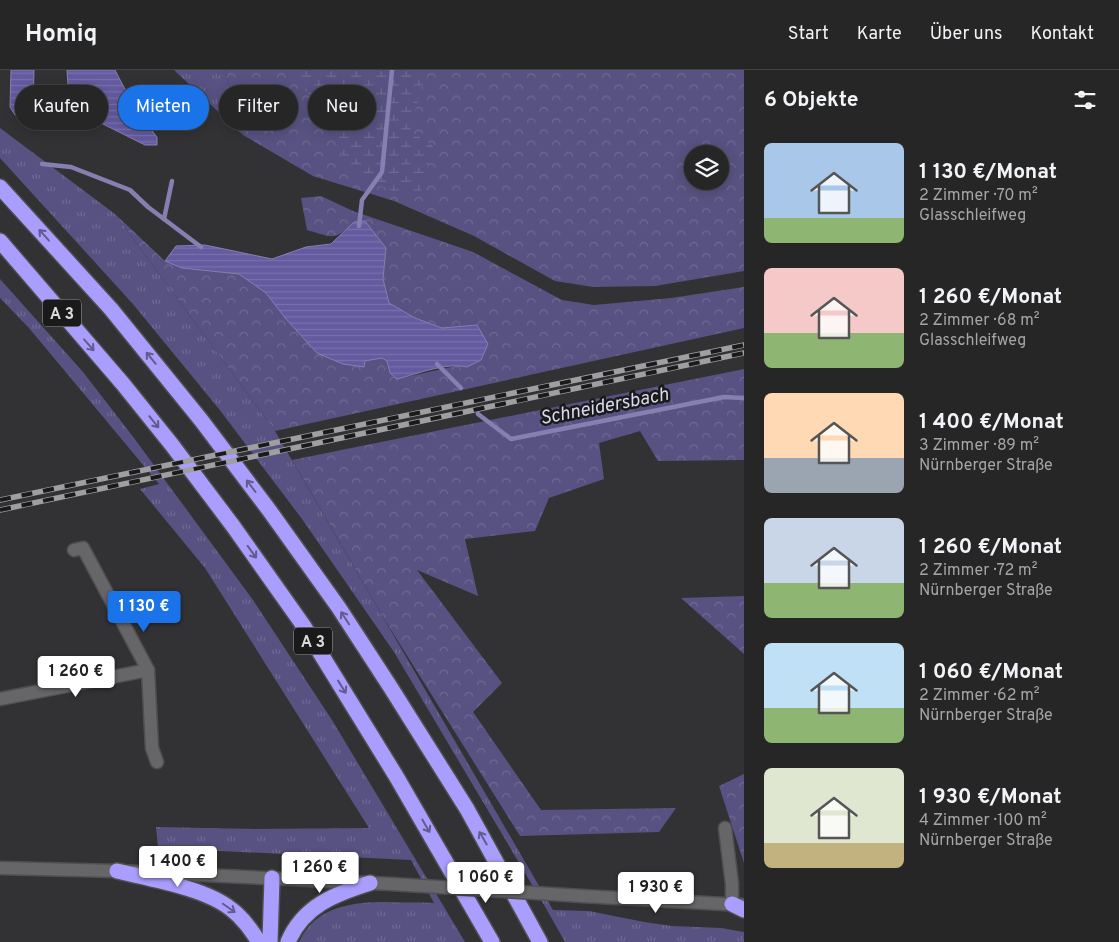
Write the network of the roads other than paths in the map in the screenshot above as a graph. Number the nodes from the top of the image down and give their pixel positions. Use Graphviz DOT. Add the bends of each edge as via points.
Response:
graph roads {
  1 [pos="0,187"];
  2 [pos="0,242"];
  3 [pos="74,550"];
  4 [pos="148,670"];
  5 [pos="0,700"];
  6 [pos="157,762"];
  7 [pos="725,828"];
  8 [pos="0,868"];
  9 [pos="117,871"];
  10 [pos="272,878"];
  11 [pos="370,884"];
  12 [pos="740,906"];
  13 [pos="478,915"];
  14 [pos="259,942"];
  15 [pos="270,942"];
  16 [pos="288,942"];
  17 [pos="486,942"];
  18 [pos="492,942"];
  19 [pos="540,942"];
  19 -- 1 [label="highway, A 3, one-way" via="467,809 339,608 275,518 111,309"];
  2 -- 13 [label="highway, A 3, one-way" via="172,445 298,617"];
  3 -- 4 [label="main road" via="83,548"];
  4 -- 5 [label="main road"];
  4 -- 6 [label="main road" via="152,748"];
  7 -- 12 [label="main road" via="732,884"];
  8 -- 9 [label="main road"];
  9 -- 10 [label="main road"];
  9 -- 14 [label="highway, one-way" via="171,884 216,900 242,919"];
  10 -- 11 [label="main road"];
  10 -- 15 [label="highway"];
  11 -- 12 [label="main road, bridge"];
  11 -- 16 [label="highway" via="340,893 311,909"];
  13 -- 17 [label="highway"];
  13 -- 18 [label="highway, A 3"];
}
